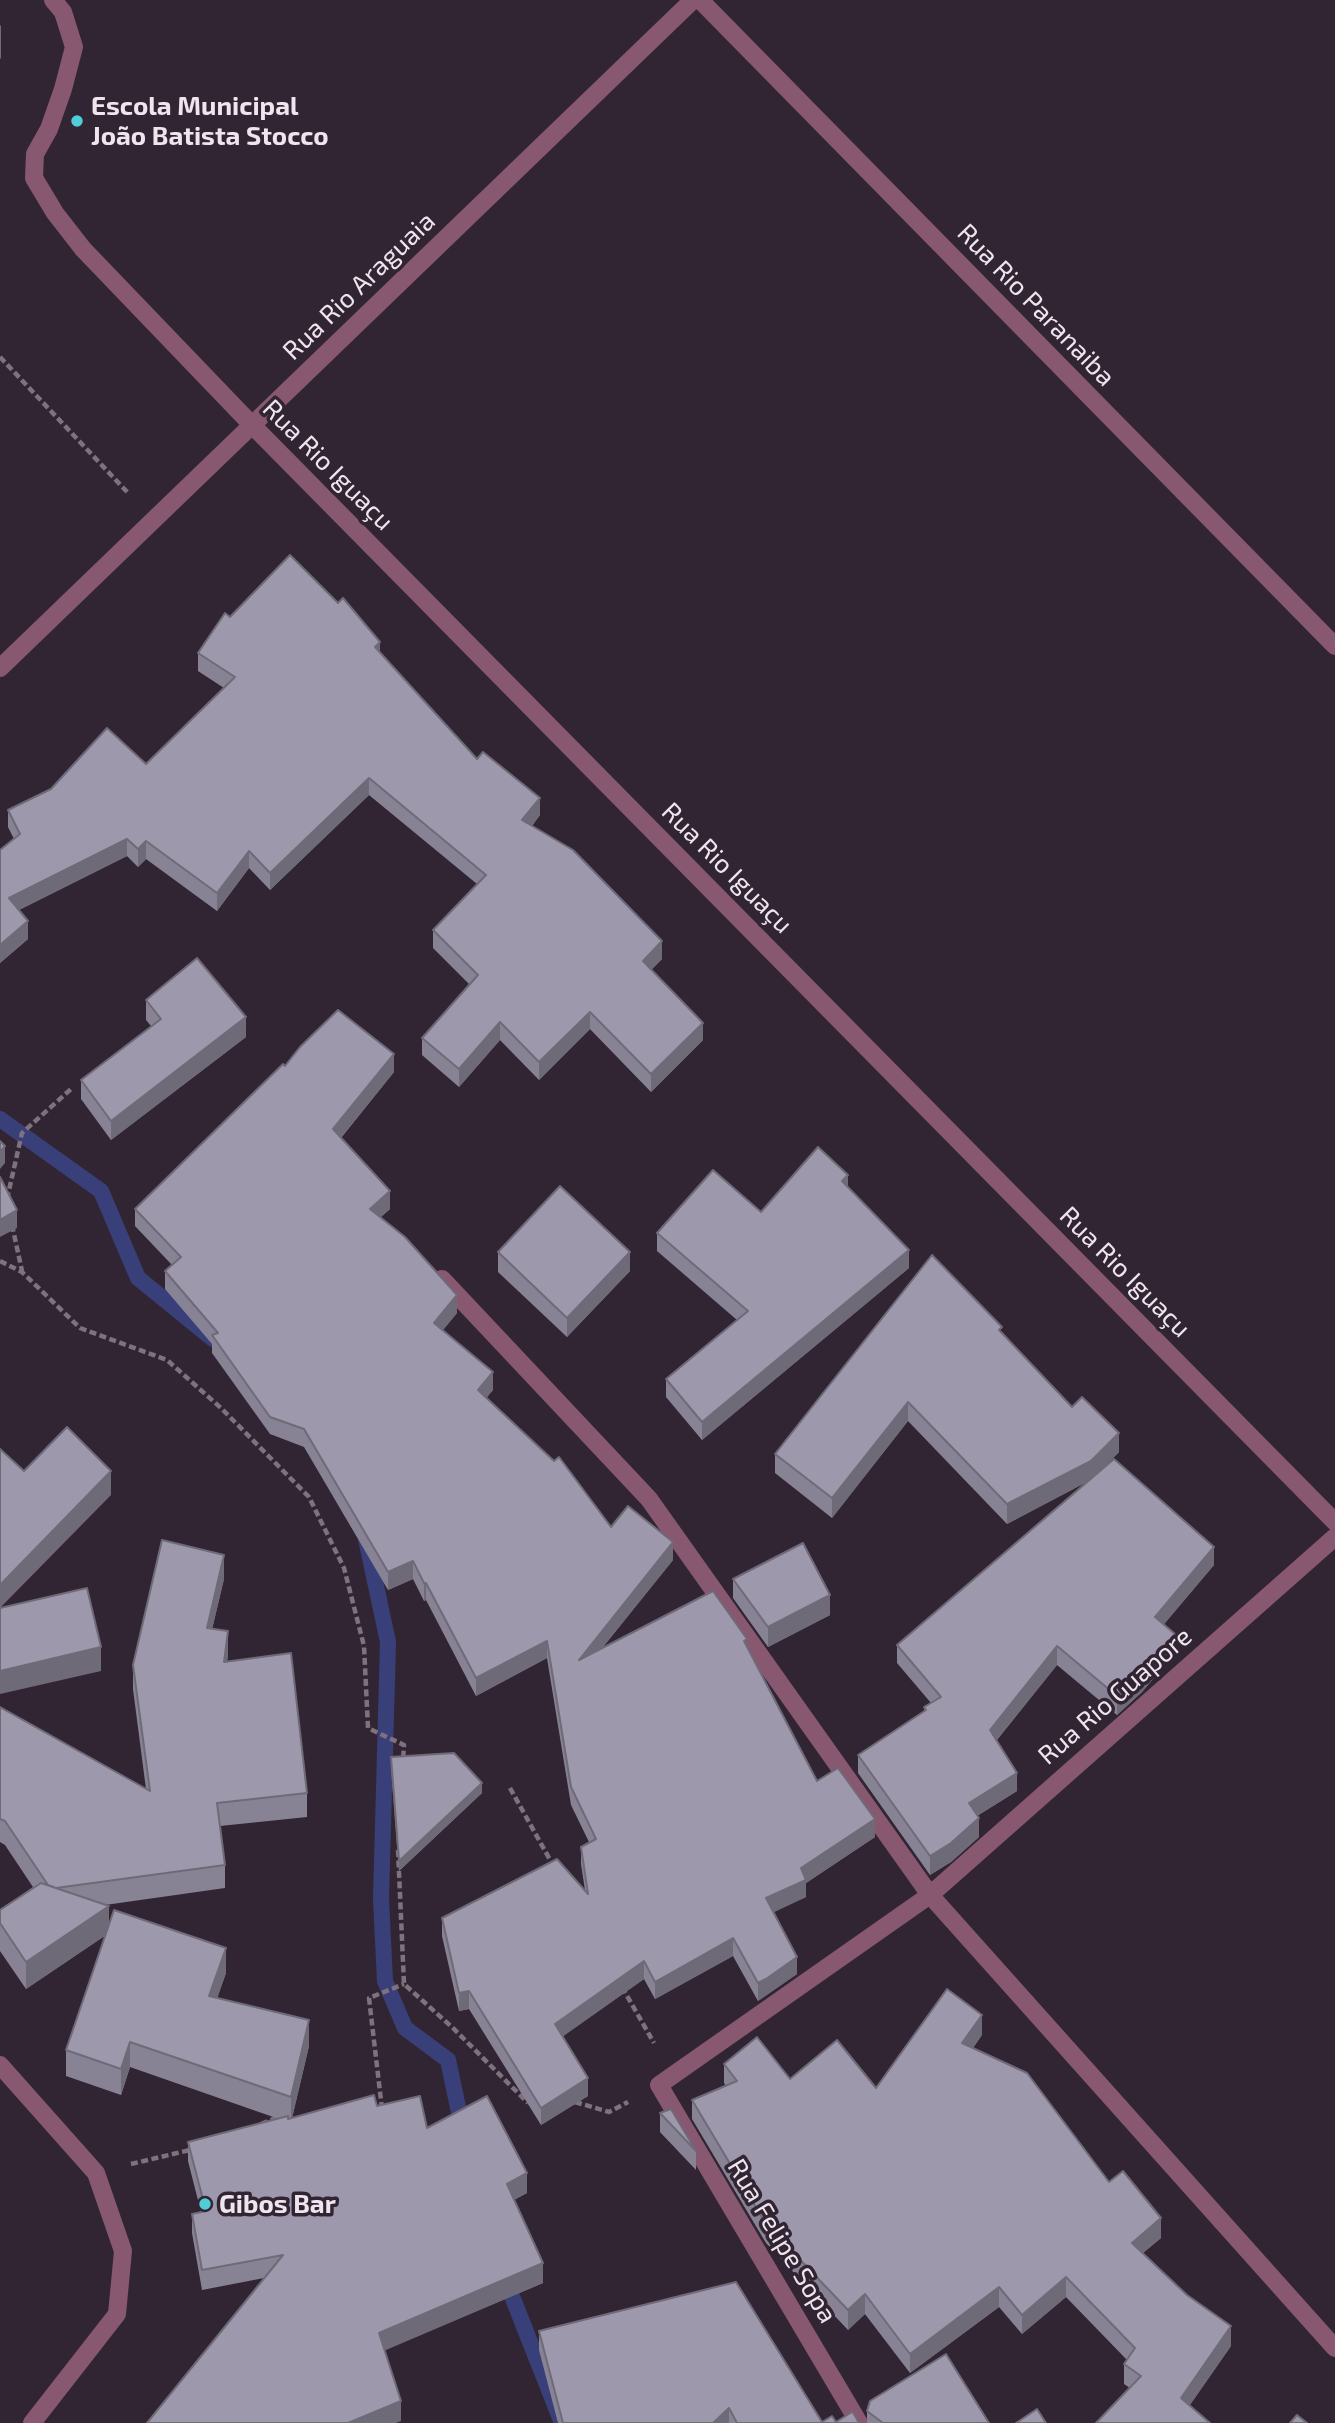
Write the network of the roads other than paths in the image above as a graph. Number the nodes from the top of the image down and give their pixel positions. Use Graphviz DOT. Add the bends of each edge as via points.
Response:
graph roads {
  1 [pos="53,0"];
  2 [pos="693,0"];
  3 [pos="700,0"];
  4 [pos="252,425"];
  5 [pos="1335,646"];
  6 [pos="0,668"];
  7 [pos="434,1271"];
  8 [pos="1335,1522"];
  9 [pos="1335,1537"];
  10 [pos="930,1895"];
  11 [pos="0,2065"];
  12 [pos="667,2080"];
  13 [pos="1335,2348"];
  14 [pos="32,2423"];
  15 [pos="859,2423"];
  1 -- 4 [label="street, Rua Rio Iguaçu" via="63,12 74,47 49,129 35,153 34,178 83,249"];
  2 -- 4 [label="street, Rua Rio Araguaia"];
  3 -- 5 [label="street, Rua Rio Paranaiba"];
  4 -- 6 [label="street, Rua Rio Araguaia"];
  4 -- 8 [label="street, Rua Rio Iguaçu"];
  7 -- 10 [label="street" via="649,1499"];
  9 -- 10 [label="street, Rua Rio Guapore"];
  10 -- 12 [label="street, Rua Rio Guapore"];
  10 -- 13 [label="street"];
  11 -- 14 [label="street" via="96,2173 123,2251 117,2314"];
  12 -- 15 [label="street, Rua Felipe Sopa"];
}
